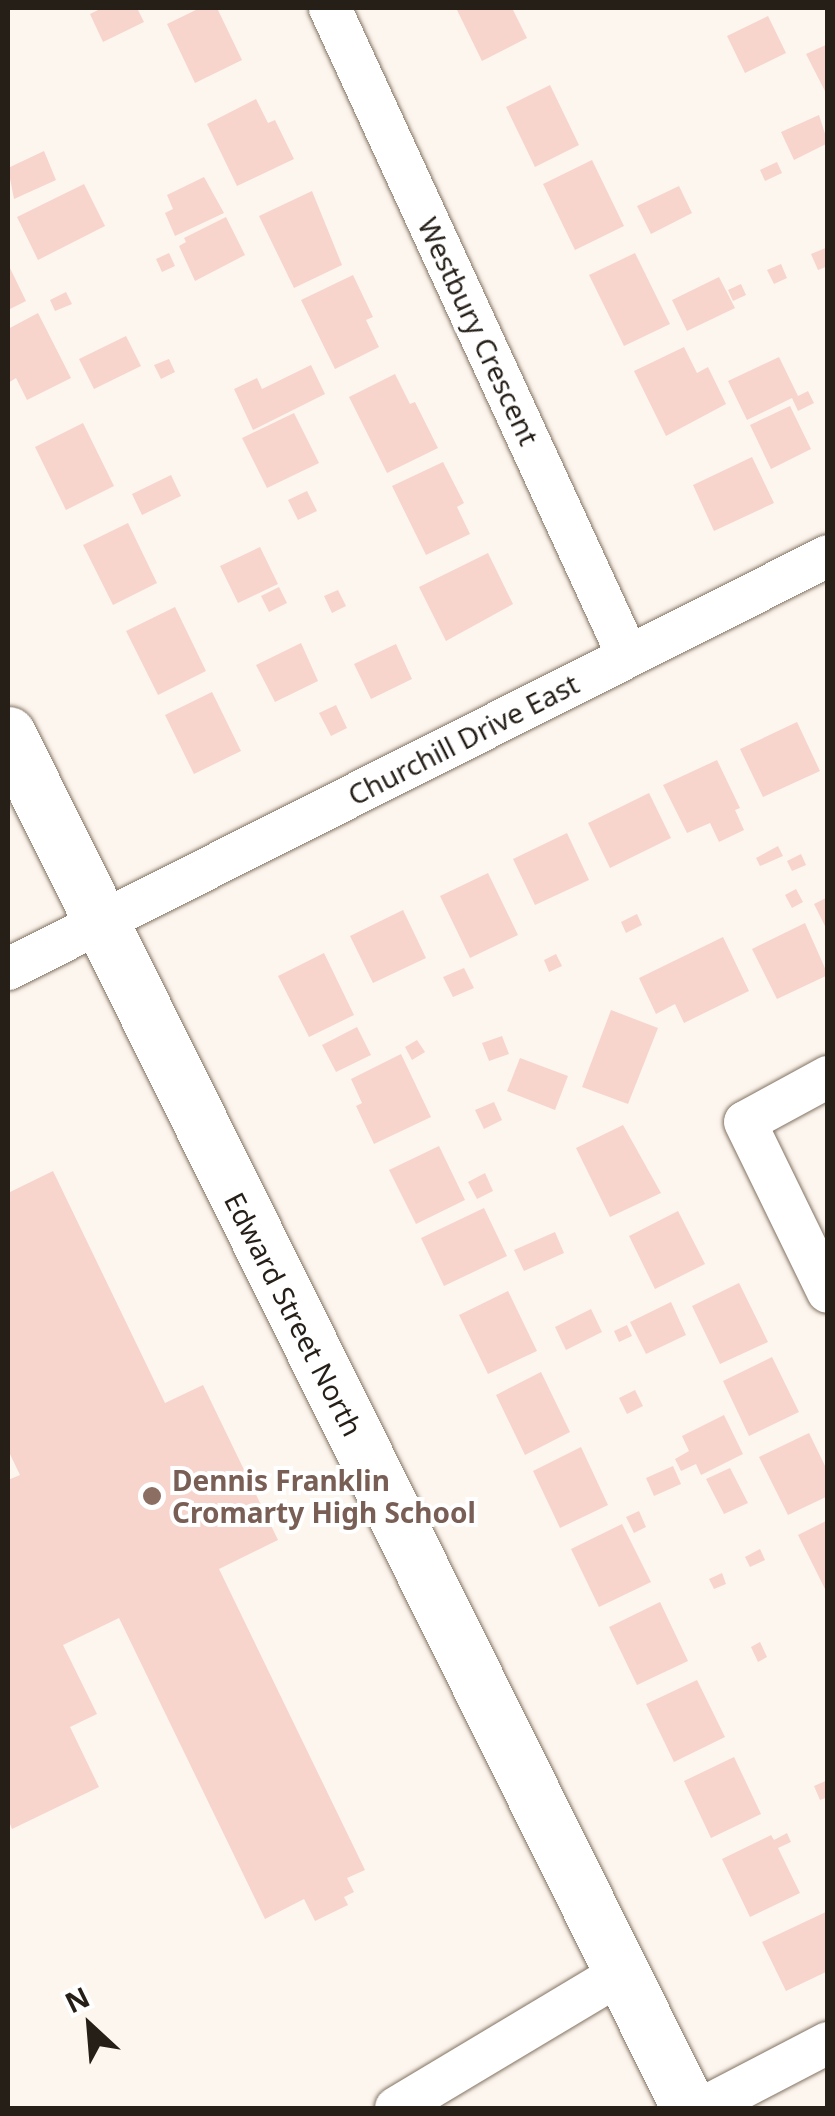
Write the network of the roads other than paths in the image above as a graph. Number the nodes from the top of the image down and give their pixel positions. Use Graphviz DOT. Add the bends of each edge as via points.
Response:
graph roads {
  1 [pos="330,8"];
  2 [pos="828,556"];
  3 [pos="628,654"];
  4 [pos="8,734"];
  5 [pos="99,925"];
  6 [pos="8,969"];
  7 [pos="828,1078"];
  8 [pos="828,1292"];
  9 [pos="623,1972"];
  10 [pos="828,2043"];
  11 [pos="396,2108"];
  12 [pos="689,2108"];
  13 [pos="704,2108"];
  1 -- 3 [label="street, Westbury Crescent"];
  2 -- 3 [label="street, Churchill Drive East"];
  3 -- 5 [label="street, Churchill Drive East"];
  4 -- 5 [label="main road, Edward Street North"];
  5 -- 6 [label="street, Churchill Drive East"];
  5 -- 9 [label="main road, Edward Street North"];
  7 -- 8 [label="street" via="745,1122"];
  9 -- 11 [label="street"];
  9 -- 12 [label="main road, Edward Street North"];
  10 -- 13 [label="street"];
}
